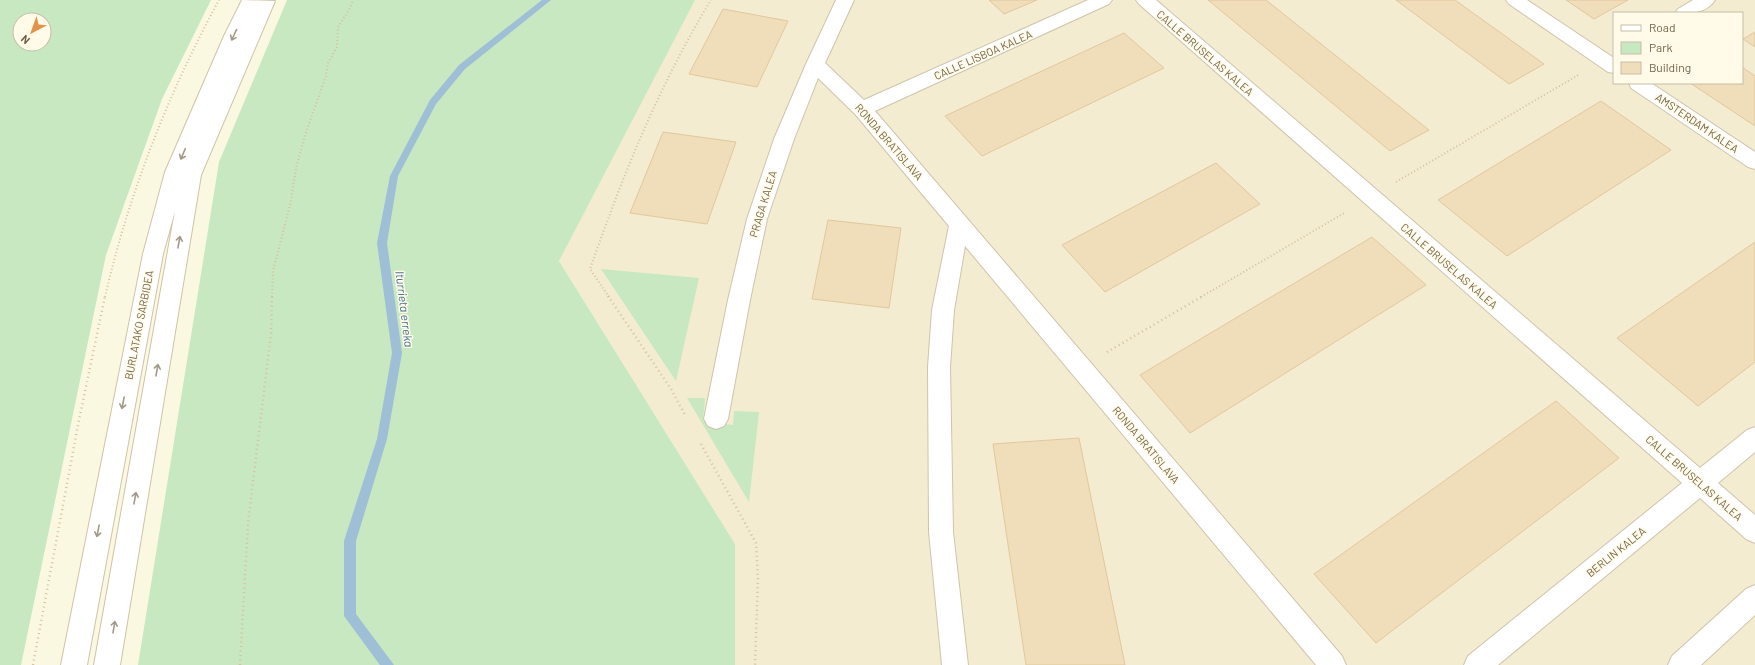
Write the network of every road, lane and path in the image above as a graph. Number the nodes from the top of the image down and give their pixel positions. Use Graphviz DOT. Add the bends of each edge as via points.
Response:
graph roads {
  1 [pos="251,0"];
  2 [pos="266,0"];
  3 [pos="353,0"];
  4 [pos="710,0"];
  5 [pos="845,0"];
  6 [pos="1103,0"];
  7 [pos="1145,0"];
  8 [pos="1516,0"];
  9 [pos="1706,0"];
  10 [pos="1686,12"];
  11 [pos="1611,60"];
  12 [pos="815,64"];
  13 [pos="1585,71"];
  14 [pos="1639,84"];
  15 [pos="862,109"];
  16 [pos="1755,162"];
  17 [pos="1391,185"];
  18 [pos="1346,211"];
  19 [pos="959,224"];
  20 [pos="1106,352"];
  21 [pos="716,419"];
  22 [pos="688,420"];
  23 [pos="1755,438"];
  24 [pos="699,440"];
  25 [pos="1700,482"];
  26 [pos="1755,531"];
  27 [pos="1755,598"];
  28 [pos="74,665"];
  29 [pos="107,665"];
  30 [pos="240,665"];
  31 [pos="756,665"];
  32 [pos="955,665"];
  33 [pos="1332,665"];
  34 [pos="1477,665"];
  35 [pos="1681,665"];
  1 -- 28 [label="street, BURLATAKO SARBIDEA, one-way" via="175,172 153,254"];
  29 -- 2 [label="street, one-way" via="191,175"];
  3 -- 30 [label="path" via="338,27 336,47 328,63 326,76 306,132 273,271 271,334 248,523"];
  4 -- 22 [label="path" via="693,26 651,111 590,269 671,389"];
  5 -- 12 [label="street, PRAGA KALEA"];
  6 -- 15 [label="street, CALLE LISBOA KALEA"];
  7 -- 25 [label="street, CALLE BRUSELAS KALEA"];
  8 -- 11 [label="street"];
  9 -- 10 [label="street"];
  12 -- 15 [label="street, RONDA BRATISLAVA"];
  12 -- 21 [label="street, PRAGA KALEA" via="784,139 757,219"];
  13 -- 17 [label="path"];
  14 -- 16 [label="street, AMSTERDAM KALEA"];
  15 -- 19 [label="street, RONDA BRATISLAVA"];
  18 -- 20 [label="path"];
  19 -- 32 [label="street" via="944,310 939,367 941,532"];
  19 -- 33 [label="street, RONDA BRATISLAVA"];
  23 -- 25 [label="street, BERLIN KALEA"];
  24 -- 31 [label="path" via="756,543"];
  25 -- 26 [label="street, CALLE BRUSELAS KALEA"];
  25 -- 34 [label="street, BERLIN KALEA"];
  27 -- 35 [label="street"];
}
